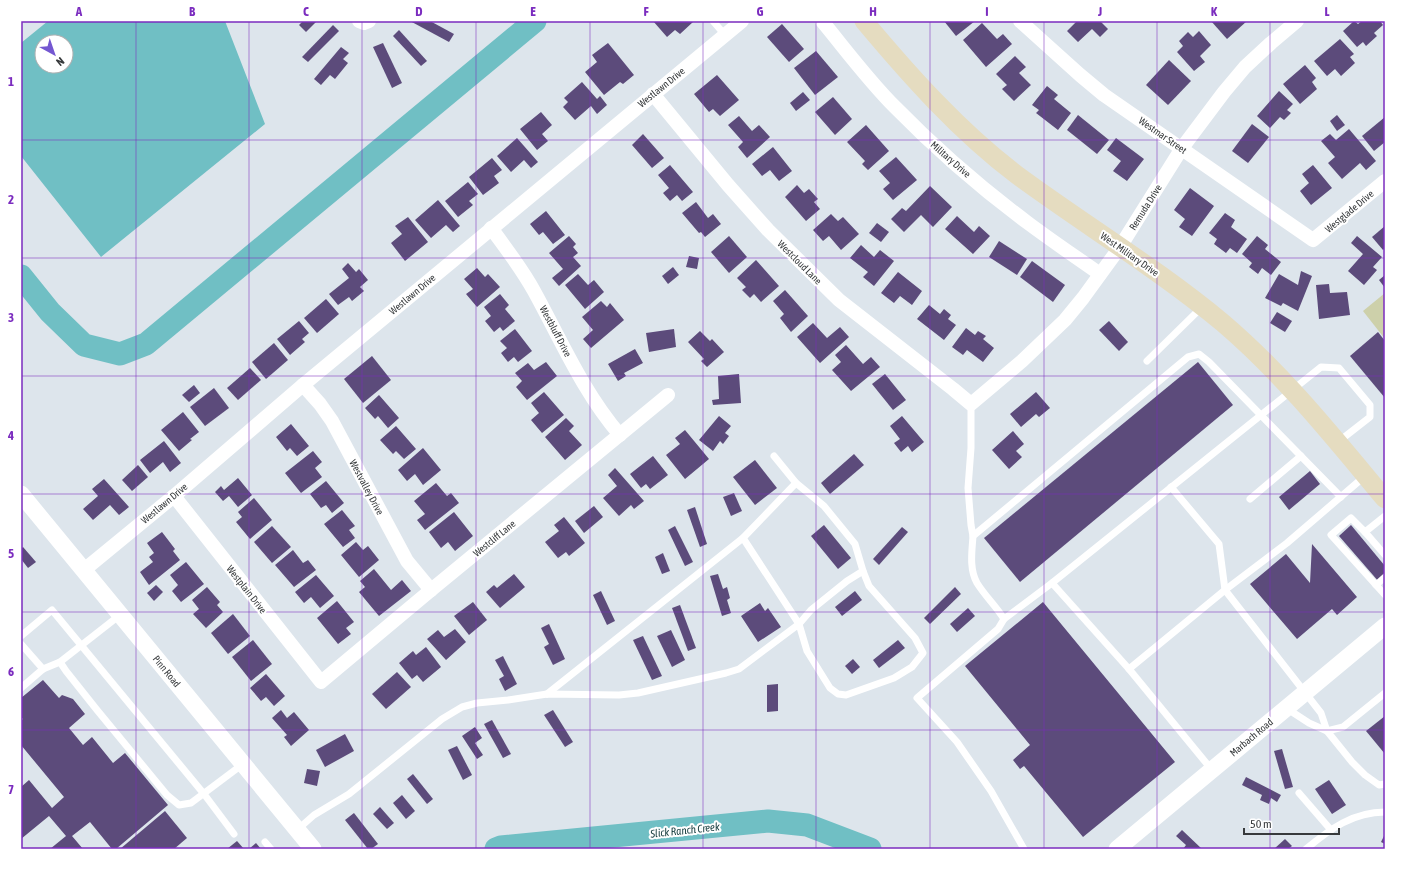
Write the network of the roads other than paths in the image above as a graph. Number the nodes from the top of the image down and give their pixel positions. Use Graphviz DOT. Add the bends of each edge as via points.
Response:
graph roads {
  1 [pos="359,21"];
  2 [pos="369,21"];
  3 [pos="713,21"];
  4 [pos="742,21"];
  5 [pos="822,21"];
  6 [pos="864,21"];
  7 [pos="1297,21"];
  8 [pos="1025,22"];
  9 [pos="725,35"];
  10 [pos="652,94"];
  11 [pos="1182,148"];
  12 [pos="1385,181"];
  13 [pos="491,228"];
  14 [pos="1313,240"];
  15 [pos="1120,247"];
  16 [pos="1100,274"];
  17 [pos="1203,307"];
  18 [pos="1147,361"];
  19 [pos="303,385"];
  20 [pos="1292,390"];
  21 [pos="668,395"];
  22 [pos="971,404"];
  23 [pos="1261,415"];
  24 [pos="620,435"];
  25 [pos="1338,443"];
  26 [pos="774,456"];
  27 [pos="1301,456"];
  28 [pos="1366,476"];
  29 [pos="796,483"];
  30 [pos="1171,487"];
  31 [pos="21,494"];
  32 [pos="174,496"];
  33 [pos="1341,497"];
  34 [pos="1250,499"];
  35 [pos="1385,499"];
  36 [pos="1385,516"];
  37 [pos="1365,532"];
  38 [pos="974,536"];
  39 [pos="742,538"];
  40 [pos="1385,555"];
  41 [pos="84,570"];
  42 [pos="863,571"];
  43 [pos="1385,577"];
  44 [pos="1052,583"];
  45 [pos="1376,585"];
  46 [pos="430,590"];
  47 [pos="1225,590"];
  48 [pos="1385,595"];
  49 [pos="120,615"];
  50 [pos="1004,619"];
  51 [pos="799,624"];
  52 [pos="1385,626"];
  53 [pos="21,636"];
  54 [pos="21,644"];
  55 [pos="81,646"];
  56 [pos="60,662"];
  57 [pos="44,669"];
  58 [pos="1129,669"];
  59 [pos="321,682"];
  60 [pos="21,688"];
  61 [pos="1305,692"];
  62 [pos="1385,693"];
  63 [pos="547,694"];
  64 [pos="1286,708"];
  65 [pos="1327,731"];
  66 [pos="242,764"];
  67 [pos="1212,770"];
  68 [pos="1385,784"];
  69 [pos="1299,793"];
  70 [pos="204,794"];
  71 [pos="1385,812"];
  72 [pos="297,830"];
  73 [pos="1331,830"];
  74 [pos="234,834"];
  75 [pos="265,842"];
  76 [pos="311,848"];
  77 [pos="271,849"];
  78 [pos="1024,849"];
  79 [pos="1117,849"];
  80 [pos="1306,849"];
  1 -- 2 [label="street"];
  3 -- 9 [label="lane"];
  4 -- 9 [label="street, Westlawn Drive"];
  5 -- 16 [label="street, Military Drive" via="894,106 936,146 988,192"];
  6 -- 15 [label="main road, West Military Drive" via="902,67 963,130 1016,174"];
  7 -- 11 [label="street, Remuda Drive" via="1245,67"];
  8 -- 11 [label="street, Westmar Street" via="1104,95"];
  9 -- 10 [label="street, Westlawn Drive"];
  10 -- 13 [label="street, Westlawn Drive"];
  10 -- 22 [label="street, Westcloud Lane" via="768,230 839,300"];
  11 -- 14 [label="street, Westmar Street"];
  11 -- 15 [label="street, Remuda Drive"];
  12 -- 14 [label="street, Westglade Drive"];
  13 -- 19 [label="street, Westlawn Drive"];
  13 -- 24 [label="street, Westbluff Drive" via="534,289 585,386 606,419"];
  15 -- 16 [label="street, Remuda Drive"];
  15 -- 17 [label="main road, West Military Drive"];
  16 -- 22 [label="street, Remuda Drive" via="1065,320"];
  17 -- 18 [label="lane"];
  17 -- 20 [label="main road, West Military Drive" via="1248,345"];
  19 -- 32 [label="street, Westlawn Drive"];
  19 -- 46 [label="street, Westvalley Drive" via="332,421 407,561"];
  20 -- 23 [label="lane"];
  20 -- 25 [label="main road, West Military Drive"];
  20 -- 25 [label="lane" via="1321,367 1339,368 1370,405 1370,417"];
  21 -- 24 [label="street, Westcliff Lane"];
  22 -- 38 [label="lane" via="968,488"];
  23 -- 27 [label="lane"];
  23 -- 30 [label="lane"];
  23 -- 38 [label="lane" via="1199,354 1188,357"];
  24 -- 46 [label="street, Westcliff Lane"];
  25 -- 28 [label="main road, West Military Drive"];
  26 -- 29 [label="lane"];
  27 -- 33 [label="lane"];
  27 -- 34 [label="lane"];
  28 -- 33 [label="lane"];
  28 -- 35 [label="main road, West Military Drive"];
  29 -- 39 [label="lane"];
  29 -- 42 [label="lane" via="824,506 855,544"];
  30 -- 44 [label="lane"];
  30 -- 47 [label="lane" via="1219,544"];
  31 -- 41 [label="street, Pinn Road"];
  32 -- 41 [label="street, Westlawn Drive"];
  32 -- 59 [label="street, Westplain Drive"];
  33 -- 47 [label="lane" via="1287,543"];
  36 -- 37 [label="lane"];
  37 -- 40 [label="lane"];
  37 -- 45 [label="lane" via="1351,518 1331,535"];
  38 -- 50 [label="lane" via="973,570 977,582"];
  39 -- 51 [label="lane"];
  39 -- 63 [label="lane"];
  41 -- 49 [label="street, Pinn Road"];
  42 -- 51 [label="lane" via="811,610"];
  42 -- 51 [label="lane" via="869,586 920,645 924,653 912,667 894,678 846,695 838,694 830,688 807,651"];
  43 -- 45 [label="lane"];
  44 -- 50 [label="lane"];
  44 -- 58 [label="lane"];
  45 -- 48 [label="lane"];
  46 -- 59 [label="street, Westcliff Lane"];
  47 -- 58 [label="lane"];
  47 -- 61 [label="lane"];
  49 -- 55 [label="lane"];
  49 -- 66 [label="street, Pinn Road"];
  50 -- 78 [label="lane" via="998,630 917,698 957,742 991,791"];
  51 -- 63 [label="lane" via="738,669 726,674 638,693"];
  52 -- 61 [label="street, Marbach Road"];
  53 -- 55 [label="lane" via="52,610"];
  54 -- 57 [label="lane"];
  55 -- 56 [label="lane"];
  55 -- 70 [label="lane"];
  56 -- 57 [label="lane"];
  56 -- 70 [label="lane" via="167,795 179,805 191,804"];
  57 -- 60 [label="lane"];
  58 -- 67 [label="lane"];
  61 -- 64 [label="street, Marbach Road"];
  61 -- 65 [label="lane" via="1321,713"];
  62 -- 65 [label="lane" via="1343,727"];
  63 -- 72 [label="lane" via="462,707 442,719 349,794"];
  64 -- 65 [label="lane"];
  64 -- 67 [label="street, Marbach Road"];
  65 -- 68 [label="lane" via="1365,775 1379,785"];
  66 -- 70 [label="lane"];
  66 -- 72 [label="street, Pinn Road"];
  67 -- 79 [label="street, Marbach Road"];
  69 -- 73 [label="lane"];
  70 -- 74 [label="lane"];
  71 -- 73 [label="lane" via="1364,813"];
  72 -- 76 [label="street, Pinn Road"];
  73 -- 80 [label="lane"];
  75 -- 77 [label="lane"];
}
